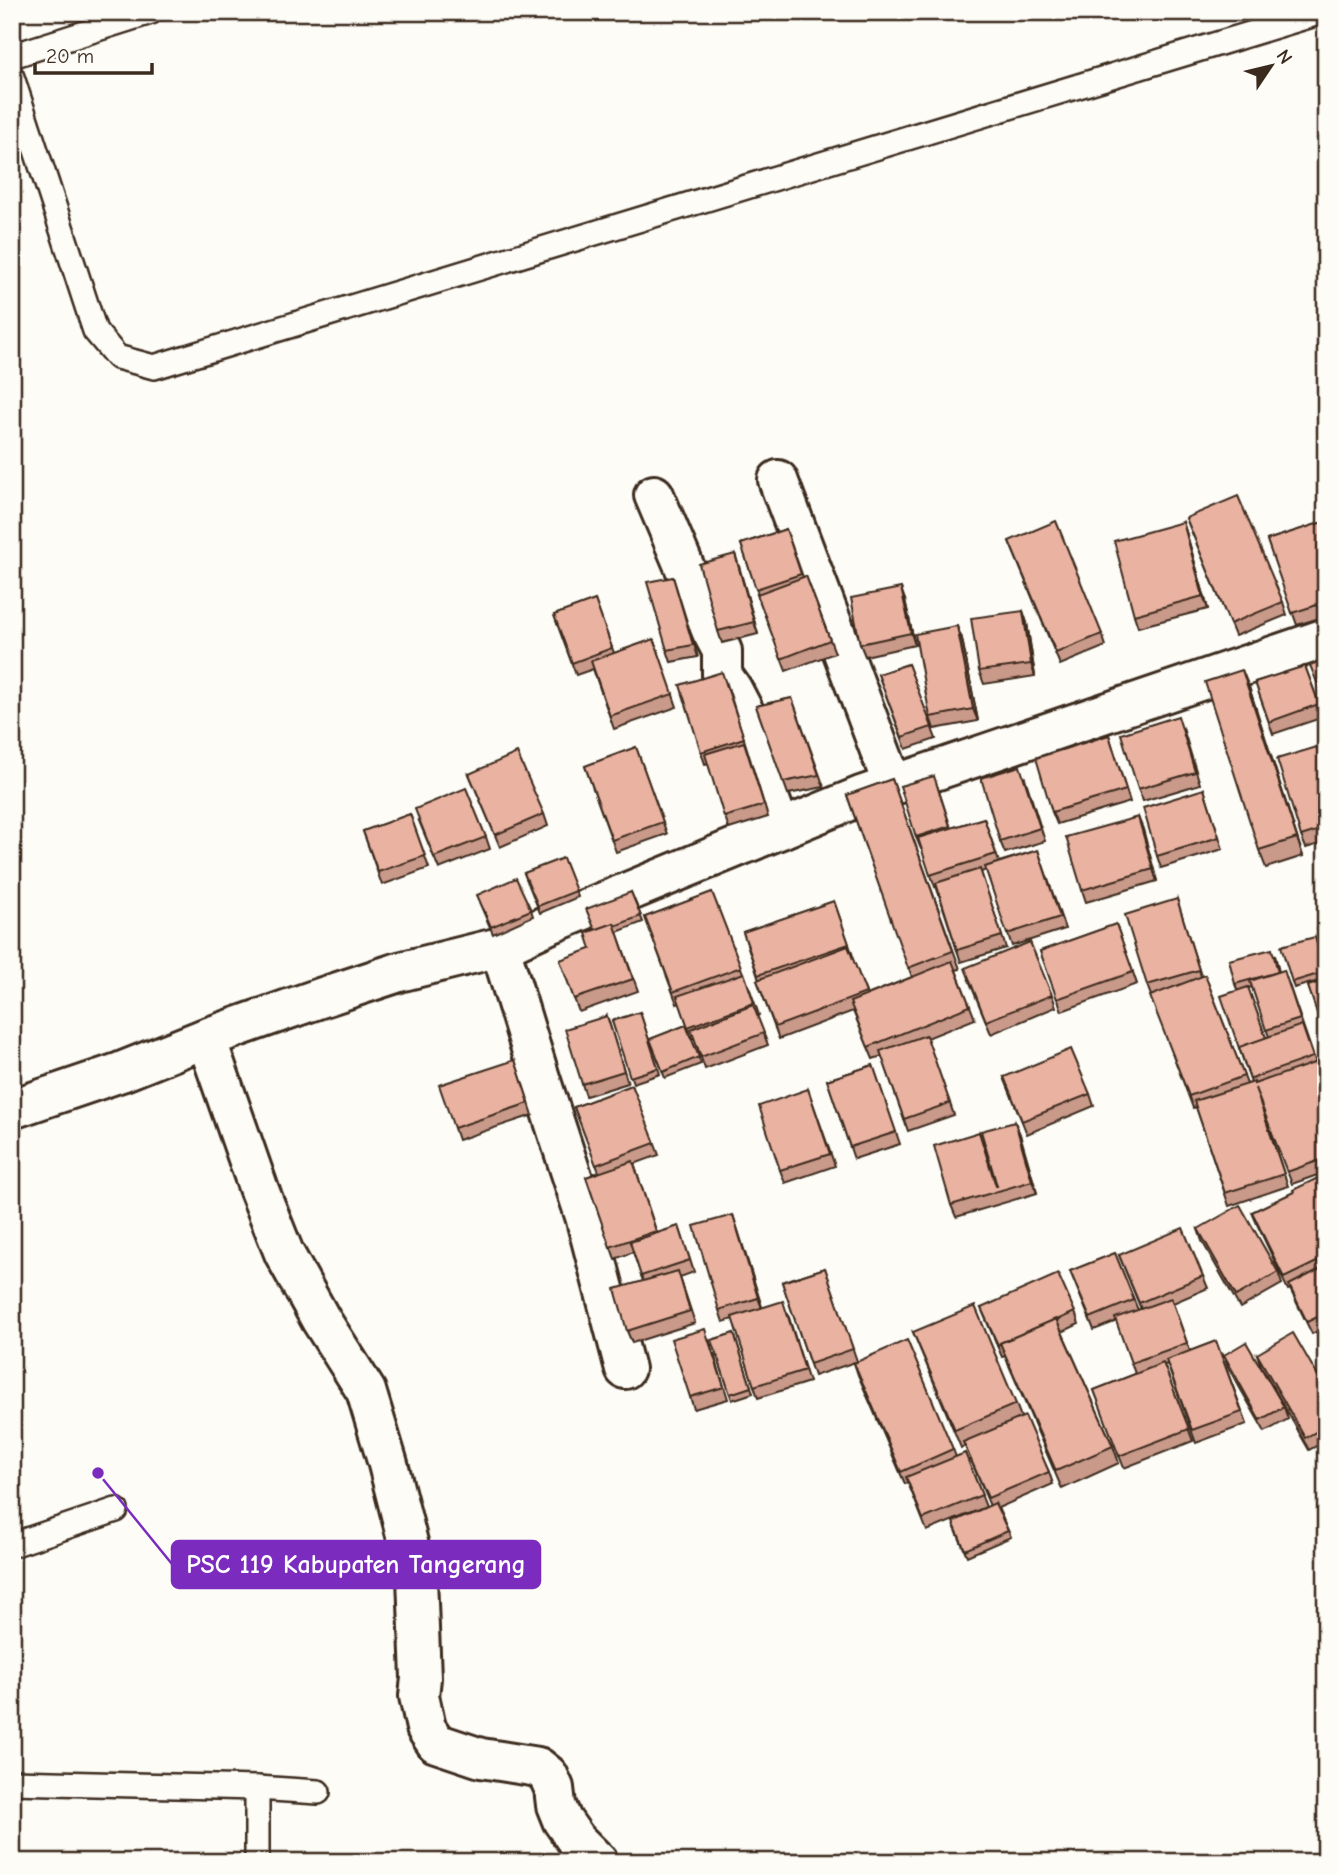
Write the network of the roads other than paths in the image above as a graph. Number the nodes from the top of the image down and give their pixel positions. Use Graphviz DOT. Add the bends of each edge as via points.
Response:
graph roads {
  1 [pos="151,12"];
  2 [pos="1322,12"];
  3 [pos="12,56"];
  4 [pos="12,77"];
  5 [pos="778,481"];
  6 [pos="654,495"];
  7 [pos="1326,638"];
  8 [pos="893,785"];
  9 [pos="781,829"];
  10 [pos="500,947"];
  11 [pos="206,1038"];
  12 [pos="12,1109"];
  13 [pos="625,1369"];
  14 [pos="116,1510"];
  15 [pos="12,1545"];
  16 [pos="12,1782"];
  17 [pos="257,1788"];
  18 [pos="318,1792"];
  19 [pos="257,1862"];
  20 [pos="598,1862"];
  1 -- 3 [label="lane"];
  2 -- 4 [label="lane" via="154,367 117,357 95,331"];
  5 -- 8 [label="street"];
  6 -- 9 [label="street" via="721,647 722,675 760,743 767,794"];
  7 -- 8 [label="street"];
  8 -- 9 [label="street"];
  9 -- 10 [label="street"];
  10 -- 11 [label="street" via="399,972"];
  10 -- 13 [label="street" via="585,1216"];
  11 -- 12 [label="street"];
  11 -- 20 [label="street" via="284,1252 366,1391 417,1578 419,1696 426,1728 436,1743 481,1758 538,1767 554,1788 562,1820"];
  14 -- 15 [label="lane"];
  16 -- 17 [label="lane"];
  17 -- 18 [label="lane"];
  17 -- 19 [label="lane"];
}
